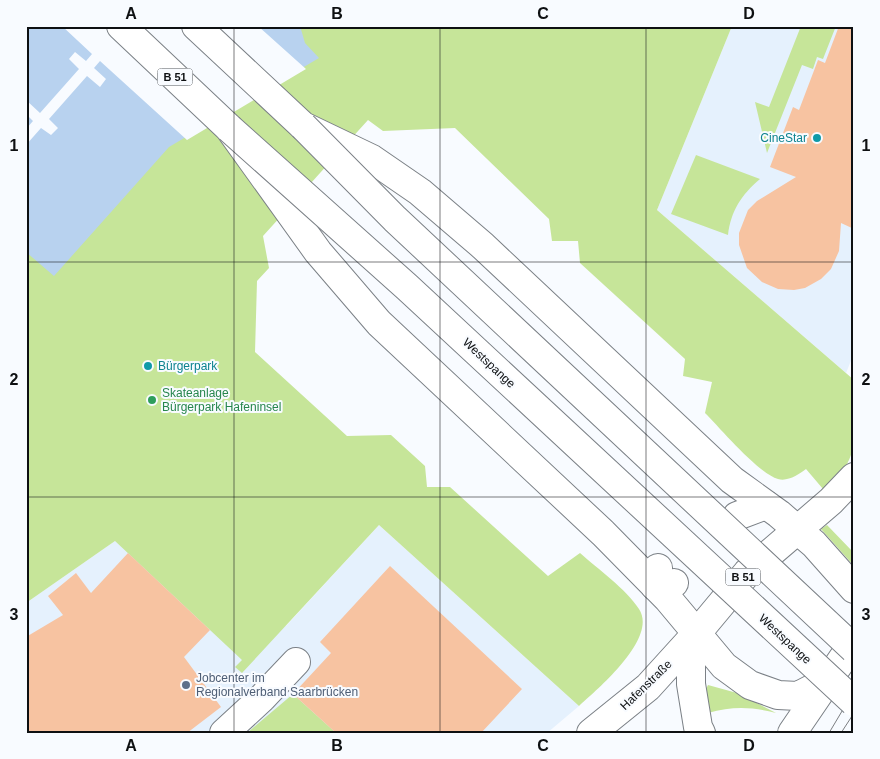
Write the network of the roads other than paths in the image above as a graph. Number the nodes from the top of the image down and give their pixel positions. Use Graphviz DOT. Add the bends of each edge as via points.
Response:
graph roads {
  1 [pos="121,26"];
  2 [pos="196,26"];
  3 [pos="303,126"];
  4 [pos="229,128"];
  5 [pos="854,478"];
  6 [pos="766,505"];
  7 [pos="737,516"];
  8 [pos="797,529"];
  9 [pos="854,589"];
  10 [pos="696,633"];
  11 [pos="854,642"];
  12 [pos="854,649"];
  13 [pos="296,662"];
  14 [pos="825,682"];
  15 [pos="854,702"];
  16 [pos="224,733"];
  17 [pos="591,733"];
  18 [pos="702,733"];
  19 [pos="792,733"];
  1 -- 4 [label="main road, Westspange / B 51"];
  2 -- 3 [label="main road"];
  3 -- 6 [label="main road" via="372,159 420,192 483,246 732,480"];
  3 -- 12 [label="main road, bridge" via="395,220"];
  4 -- 10 [label="main road, bridge" via="318,252 378,323 603,533 662,579"];
  4 -- 15 [label="main road, Westspange, bridge" via="415,294"];
  5 -- 8 [label="main road, B 51"];
  6 -- 7 [label="main road"];
  6 -- 8 [label="main road"];
  8 -- 9 [label="main road" via="828,558"];
  8 -- 10 [label="main road, B 51" via="747,572"];
  10 -- 14 [label="main road" via="724,666 750,685 778,695 798,696"];
  10 -- 17 [label="main road, Hafenstraße" via="648,687"];
  10 -- 18 [label="main road, B 51" via="691,684 698,727"];
  11 -- 14 [label="main road"];
  13 -- 16 [label="main road"];
  14 -- 19 [label="main road"];
}
